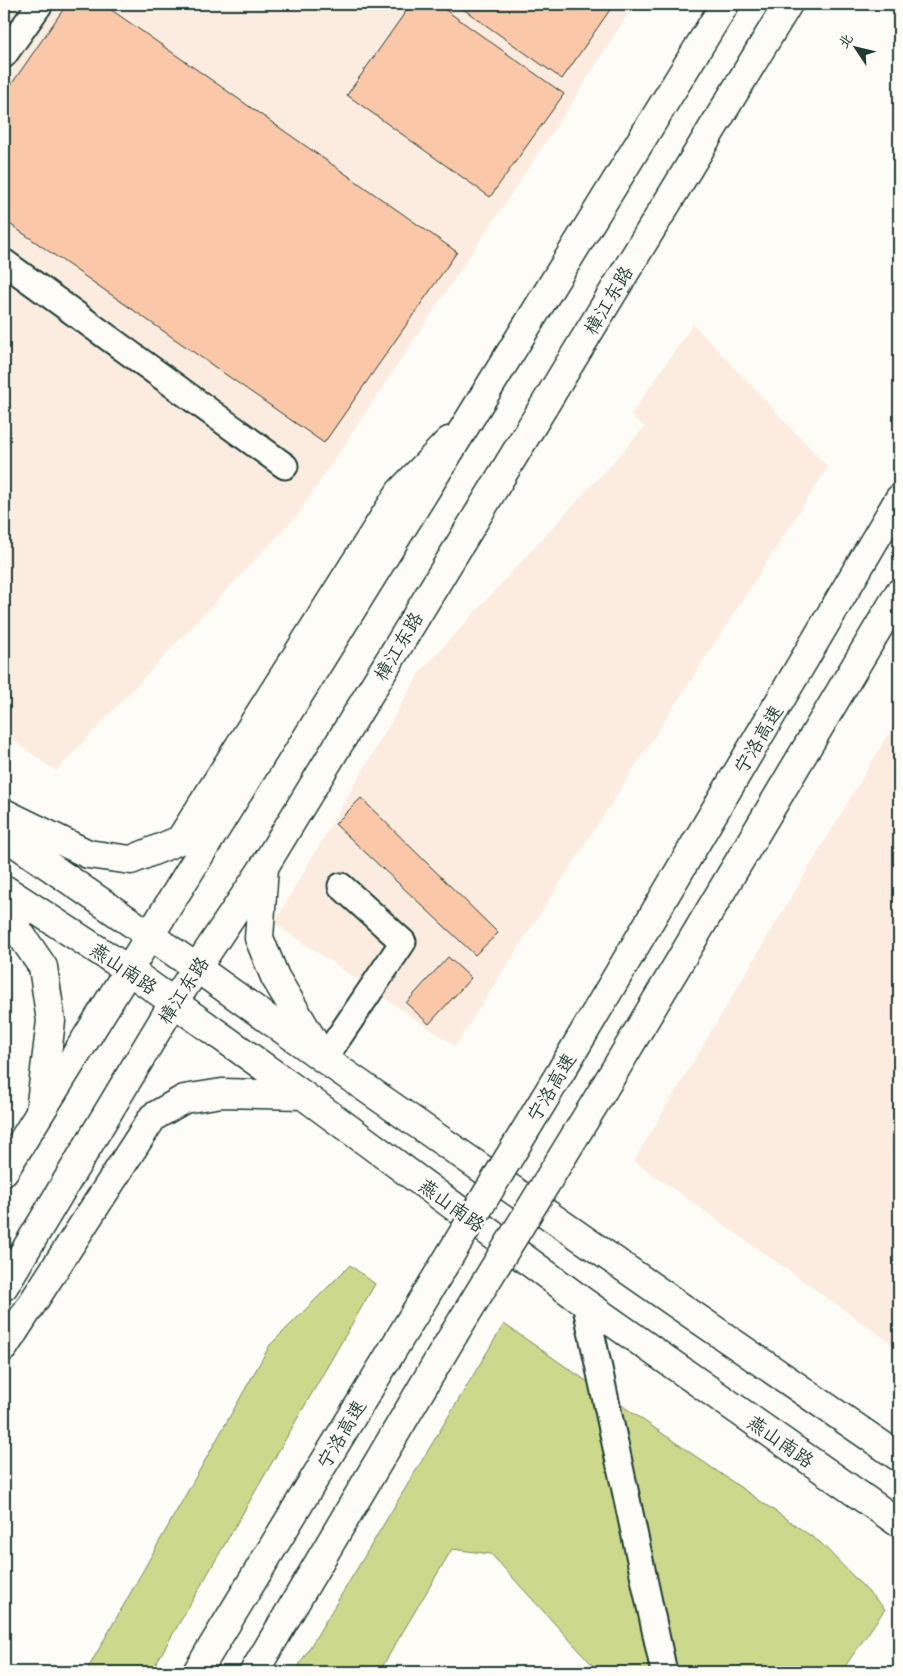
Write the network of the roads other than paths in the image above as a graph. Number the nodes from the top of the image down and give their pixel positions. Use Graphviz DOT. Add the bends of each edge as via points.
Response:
graph roads {
  1 [pos="40,4"];
  2 [pos="725,4"];
  3 [pos="788,4"];
  4 [pos="4,54"];
  5 [pos="4,262"];
  6 [pos="469,420"];
  7 [pos="285,466"];
  8 [pos="899,499"];
  9 [pos="899,593"];
  10 [pos="4,813"];
  11 [pos="4,835"];
  12 [pos="264,867"];
  13 [pos="341,886"];
  14 [pos="4,889"];
  15 [pos="4,912"];
  16 [pos="148,935"];
  17 [pos="197,968"];
  18 [pos="127,969"];
  19 [pos="174,1002"];
  20 [pos="324,1059"];
  21 [pos="303,1095"];
  22 [pos="40,1111"];
  23 [pos="4,1171"];
  24 [pos="4,1286"];
  25 [pos="585,1303"];
  26 [pos="4,1348"];
  27 [pos="899,1457"];
  28 [pos="899,1523"];
  29 [pos="197,1672"];
  30 [pos="254,1672"];
  31 [pos="664,1672"];
  1 -- 4 [label="street"];
  2 -- 6 [label="main road"];
  3 -- 12 [label="main road, 樟江东路"];
  5 -- 7 [label="street"];
  6 -- 10 [label="main road" via="400,492 180,840 131,860 88,854"];
  6 -- 16 [label="main road"];
  8 -- 29 [label="main road, 宁洛高速, bridge" via="564,1068"];
  9 -- 30 [label="main road, bridge"];
  11 -- 16 [label="main road"];
  12 -- 17 [label="main road, 樟江东路"];
  12 -- 20 [label="main road" via="259,938 275,977"];
  13 -- 20 [label="street" via="403,942"];
  14 -- 18 [label="main road, 燕山南路"];
  15 -- 22 [label="main road" via="43,968 51,1021"];
  16 -- 17 [label="main road"];
  16 -- 18 [label="main road"];
  17 -- 19 [label="main road, 樟江东路"];
  17 -- 20 [label="main road"];
  18 -- 19 [label="main road, 燕山南路"];
  18 -- 22 [label="main road"];
  19 -- 21 [label="main road, 燕山南路"];
  19 -- 24 [label="main road, 樟江东路"];
  20 -- 27 [label="main road"];
  21 -- 25 [label="main road, 燕山南路"];
  21 -- 26 [label="main road" via="222,1093 184,1099 153,1117"];
  22 -- 23 [label="main road"];
  25 -- 28 [label="main road, 燕山南路"];
  25 -- 31 [label="street"];
}
